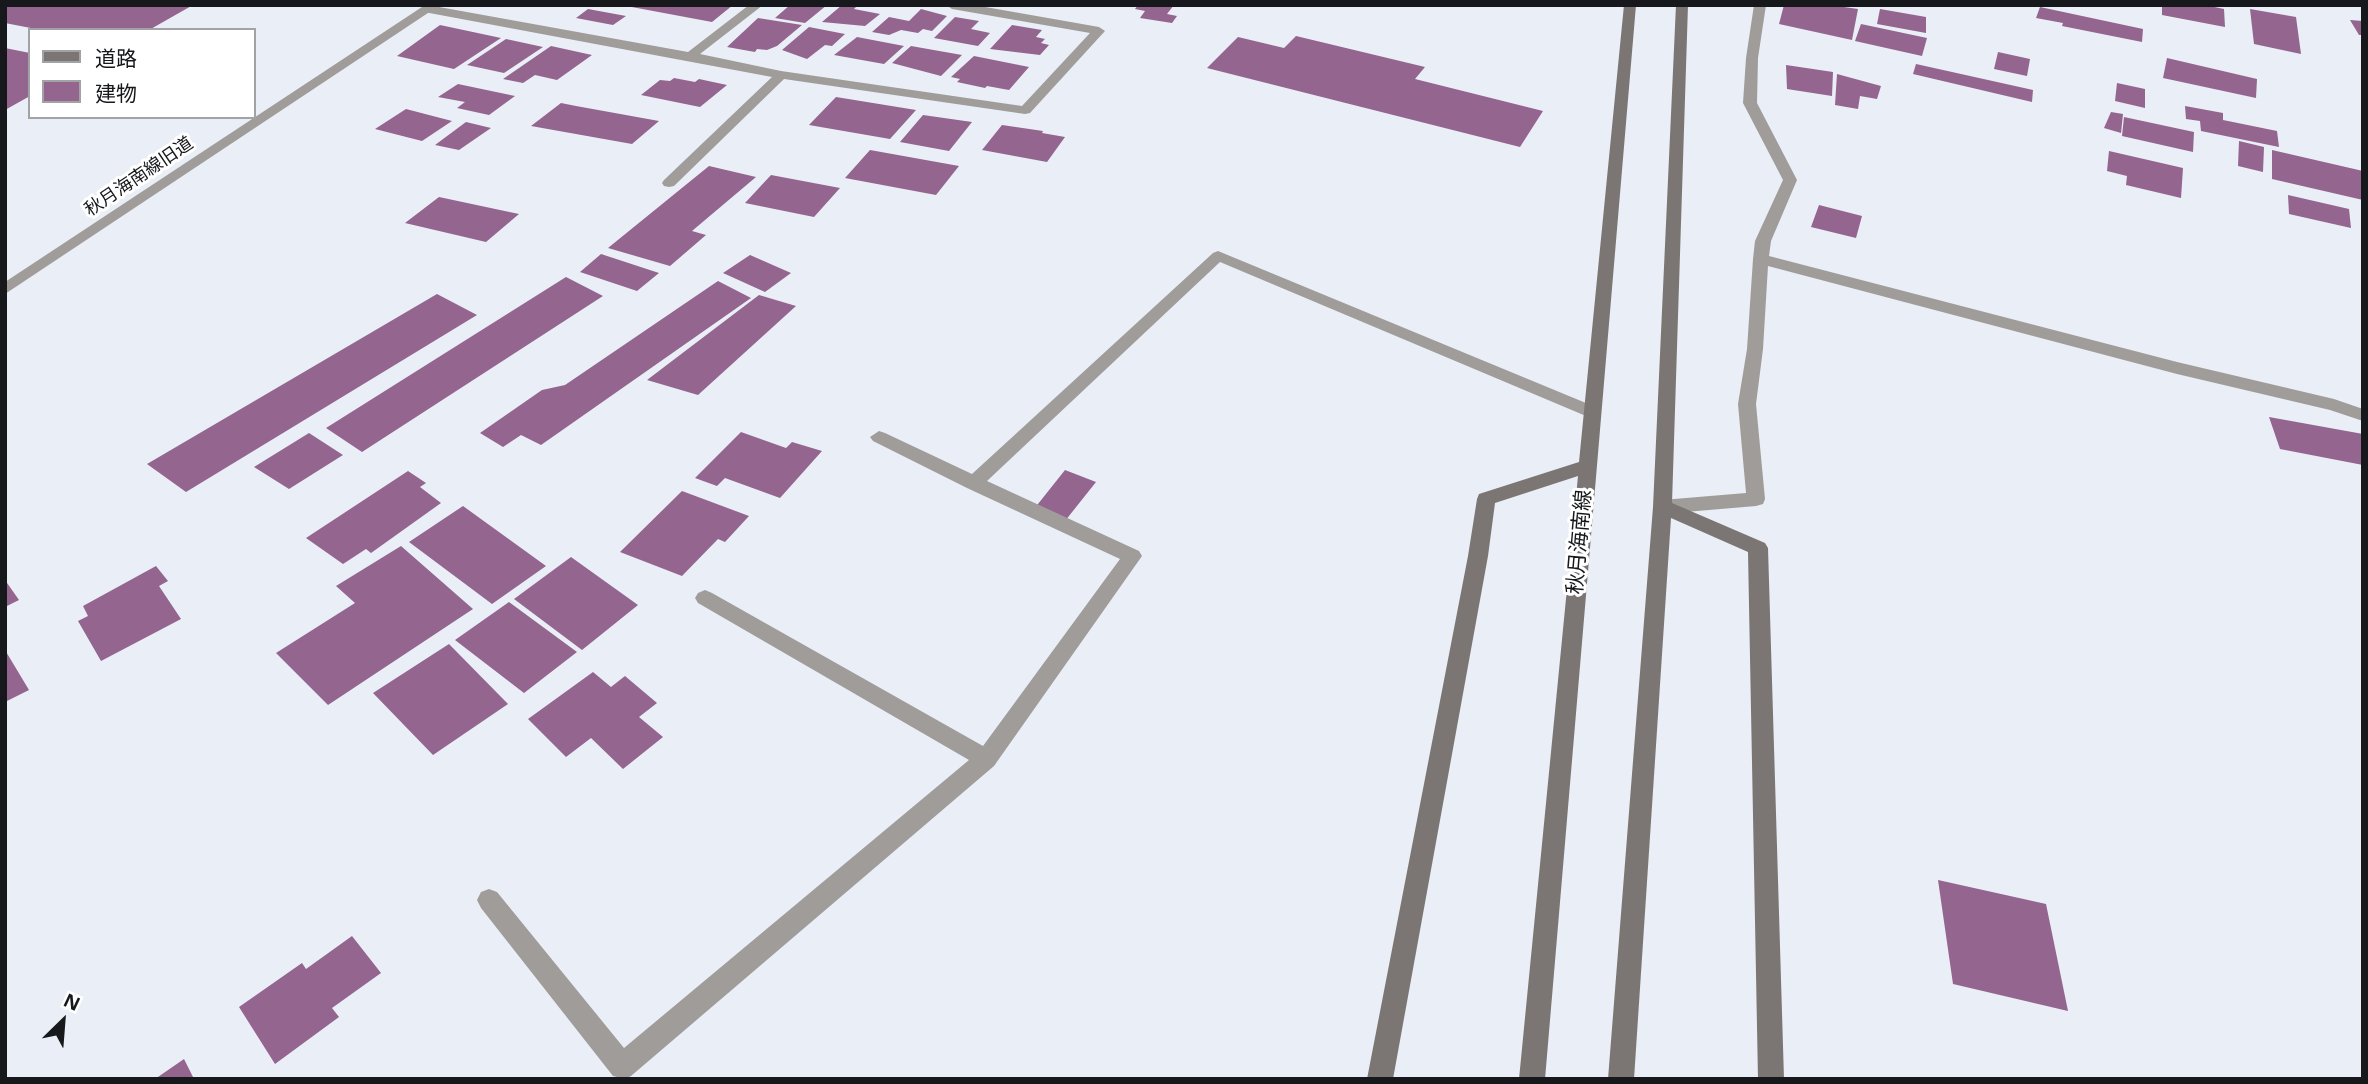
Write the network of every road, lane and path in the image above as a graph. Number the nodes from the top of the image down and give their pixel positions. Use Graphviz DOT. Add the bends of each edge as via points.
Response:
graph roads {
  1 [pos="757,5"];
  2 [pos="952,5"];
  3 [pos="1054,5"];
  4 [pos="1630,5"];
  5 [pos="1682,5"];
  6 [pos="1760,5"];
  7 [pos="431,7"];
  8 [pos="1041,19"];
  9 [pos="690,56"];
  10 [pos="781,75"];
  11 [pos="670,183"];
  12 [pos="1761,260"];
  13 [pos="5,289"];
  14 [pos="1592,412"];
  15 [pos="2363,415"];
  16 [pos="879,437"];
  17 [pos="1587,466"];
  18 [pos="974,483"];
  19 [pos="1662,507"];
  20 [pos="705,598"];
  21 [pos="986,759"];
  22 [pos="489,900"];
  23 [pos="1380,1079"];
  24 [pos="1532,1079"];
  25 [pos="1621,1079"];
  26 [pos="1771,1079"];
  1 -- 9 [label="street"];
  2 -- 8 [label="street"];
  3 -- 8 [label="street"];
  4 -- 14 [label="main road, 秋月海南線"];
  5 -- 19 [label="main road"];
  6 -- 12 [label="street" via="1750,103 1790,180 1763,241"];
  7 -- 9 [label="street"];
  7 -- 13 [label="street, 秋月海南線旧道"];
  8 -- 10 [label="street" via="1099,31 1026,110"];
  9 -- 10 [label="street"];
  10 -- 11 [label="street"];
  12 -- 15 [label="street"];
  12 -- 19 [label="street" via="1747,404 1756,499"];
  14 -- 17 [label="main road, 秋月海南線"];
  14 -- 18 [label="street" via="1218,256"];
  16 -- 18 [label="street"];
  17 -- 23 [label="main road" via="1486,499"];
  17 -- 24 [label="main road, 秋月海南線"];
  18 -- 21 [label="street" via="1132,556"];
  19 -- 25 [label="main road"];
  19 -- 26 [label="main road" via="1758,548"];
  20 -- 21 [label="street"];
  21 -- 22 [label="street" via="622,1067"];
}
